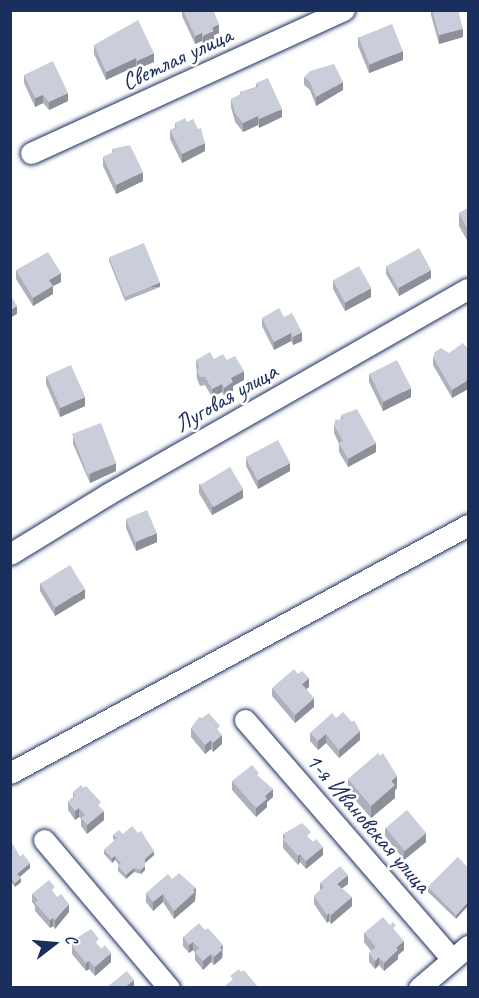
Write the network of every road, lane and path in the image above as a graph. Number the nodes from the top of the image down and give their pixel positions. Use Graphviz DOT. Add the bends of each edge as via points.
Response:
graph roads {
  1 [pos="344,10"];
  2 [pos="31,153"];
  3 [pos="468,289"];
  4 [pos="468,525"];
  5 [pos="10,554"];
  6 [pos="245,720"];
  7 [pos="10,773"];
  8 [pos="44,840"];
  9 [pos="460,953"];
  10 [pos="170,987"];
  11 [pos="419,987"];
  1 -- 2 [label="street, Светлая улица"];
  3 -- 5 [label="street, Луговая улица"];
  4 -- 7 [label="street"];
  6 -- 9 [label="street, 1-я Ивановская улица"];
  8 -- 10 [label="street"];
  9 -- 11 [label="street, 1-я Ивановская улица"];
}
